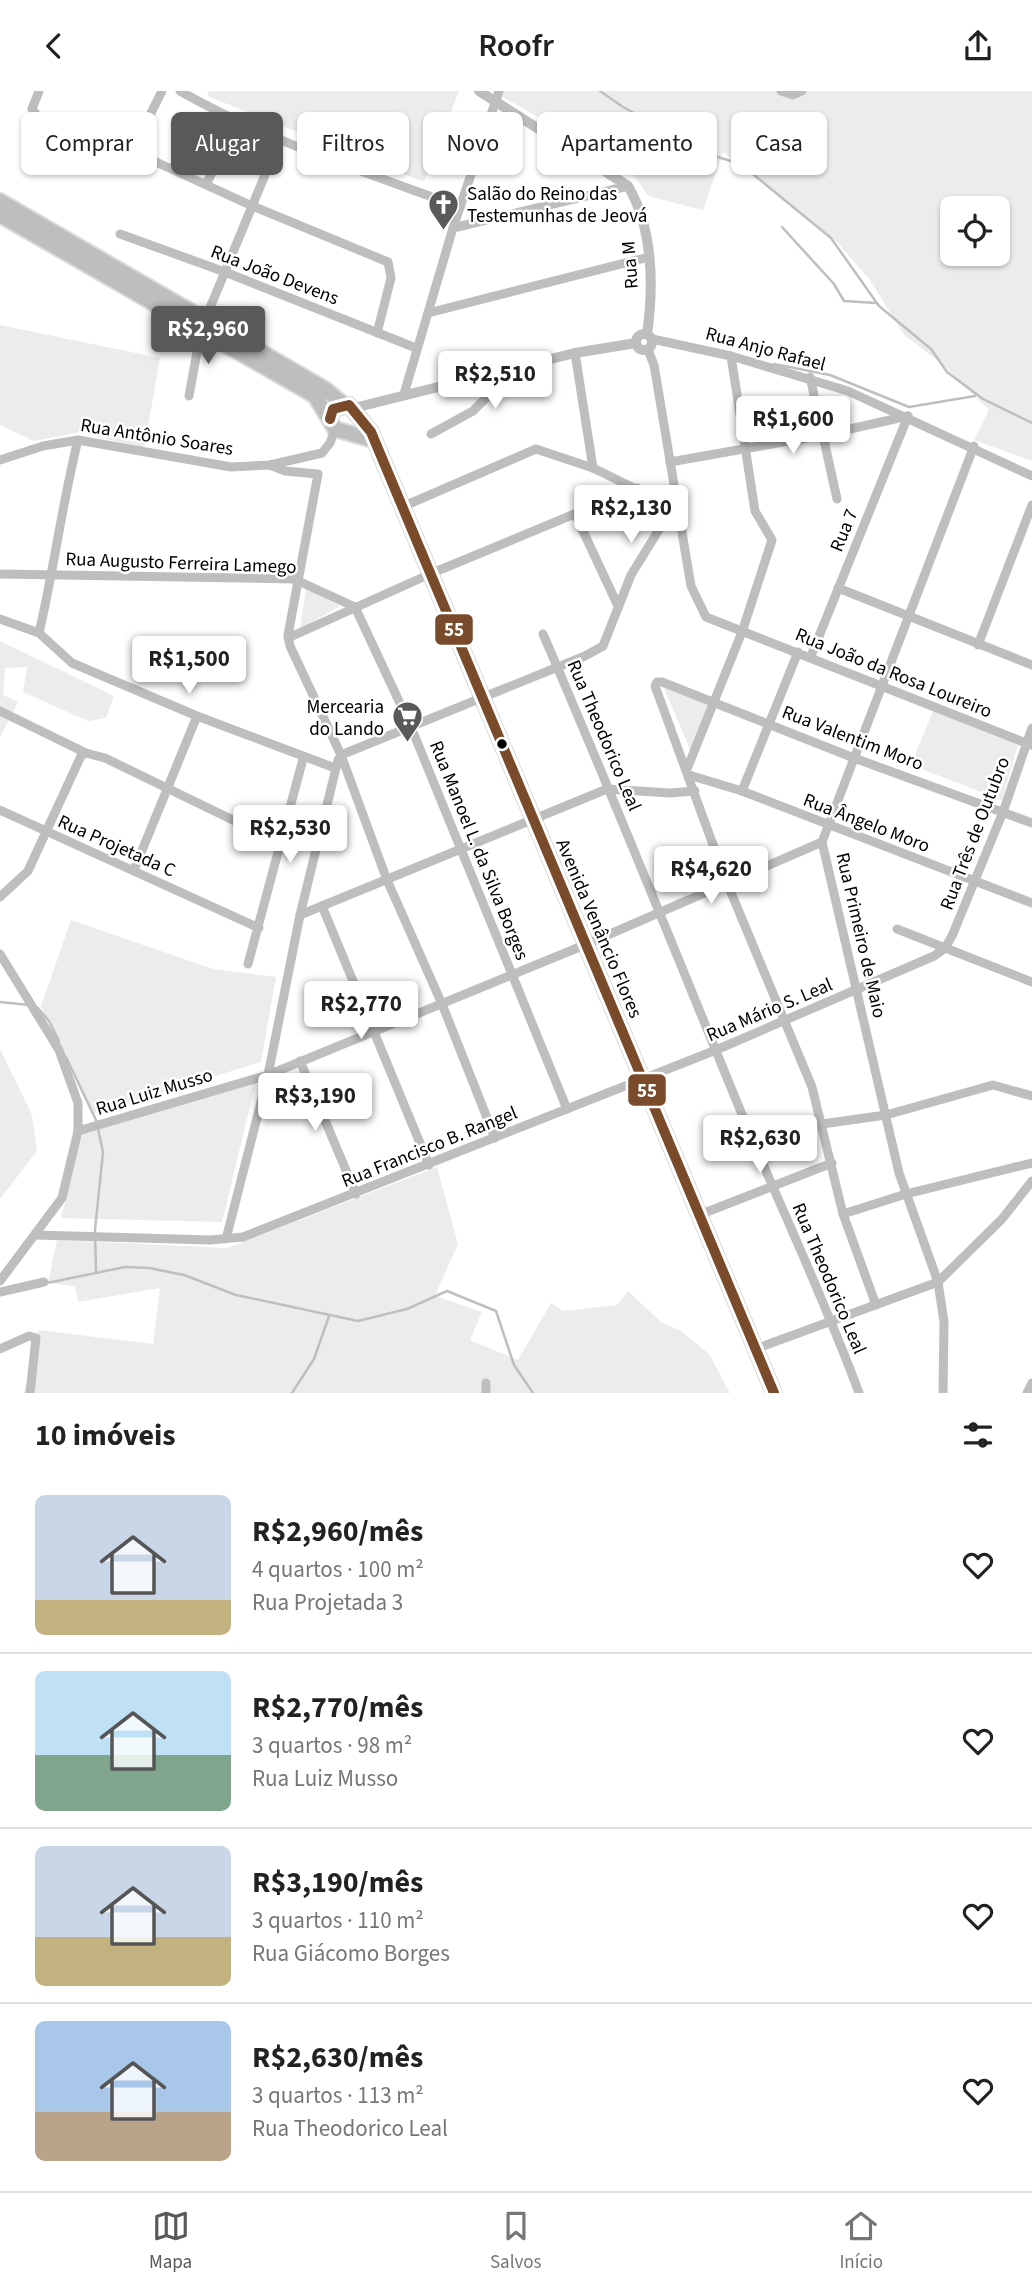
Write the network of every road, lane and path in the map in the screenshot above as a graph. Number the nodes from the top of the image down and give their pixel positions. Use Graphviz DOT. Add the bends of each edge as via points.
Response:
graph roads {
  1 [pos="39,91"];
  2 [pos="162,91"];
  3 [pos="180,91"];
  4 [pos="479,91"];
  5 [pos="499,91"];
  6 [pos="781,91"];
  7 [pos="802,91"];
  8 [pos="495,103"];
  9 [pos="34,112"];
  10 [pos="152,112"];
  11 [pos="217,112"];
  12 [pos="283,143"];
  13 [pos="157,162"];
  14 [pos="211,175"];
  15 [pos="263,175"];
  16 [pos="207,183"];
  17 [pos="628,186"];
  18 [pos="0,201"];
  19 [pos="250,205"];
  20 [pos="460,207"];
  21 [pos="0,215"];
  22 [pos="453,228"];
  23 [pos="120,234"];
  24 [pos="649,257"];
  25 [pos="225,272"];
  26 [pos="428,313"];
  27 [pos="203,325"];
  28 [pos="377,333"];
  29 [pos="649,341"];
  30 [pos="416,348"];
  31 [pos="575,353"];
  32 [pos="731,356"];
  33 [pos="534,363"];
  34 [pos="810,377"];
  35 [pos="404,394"];
  36 [pos="189,396"];
  37 [pos="352,410"];
  38 [pos="908,416"];
  39 [pos="335,426"];
  40 [pos="431,434"];
  41 [pos="822,435"];
  42 [pos="78,440"];
  43 [pos="373,440"];
  44 [pos="974,446"];
  45 [pos="744,450"];
  46 [pos="0,460"];
  47 [pos="670,462"];
  48 [pos="270,465"];
  49 [pos="593,468"];
  50 [pos="1032,476"];
  51 [pos="637,488"];
  52 [pos="837,499"];
  53 [pos="674,504"];
  54 [pos="1032,505"];
  55 [pos="402,507"];
  56 [pos="575,514"];
  57 [pos="0,574"];
  58 [pos="429,574"];
  59 [pos="52,576"];
  60 [pos="299,580"];
  61 [pos="838,588"];
  62 [pos="618,606"];
  63 [pos="355,607"];
  64 [pos="907,615"];
  65 [pos="0,619"];
  66 [pos="743,632"];
  67 [pos="39,633"];
  68 [pos="543,634"];
  69 [pos="288,638"];
  70 [pos="978,645"];
  71 [pos="798,652"];
  72 [pos="811,656"];
  73 [pos="1032,665"];
  74 [pos="557,667"];
  75 [pos="880,687"];
  76 [pos="481,698"];
  77 [pos="714,703"];
  78 [pos="0,711"];
  79 [pos="197,716"];
  80 [pos="769,723"];
  81 [pos="411,727"];
  82 [pos="1032,728"];
  83 [pos="1029,744"];
  84 [pos="84,755"];
  85 [pos="341,755"];
  86 [pos="854,758"];
  87 [pos="303,759"];
  88 [pos="335,768"];
  89 [pos="688,772"];
  90 [pos="607,789"];
  91 [pos="167,791"];
  92 [pos="695,791"];
  93 [pos="743,791"];
  94 [pos="0,810"];
  95 [pos="1003,811"];
  96 [pos="532,820"];
  97 [pos="1032,823"];
  98 [pos="830,827"];
  99 [pos="46,834"];
  100 [pos="822,842"];
  101 [pos="280,843"];
  102 [pos="460,852"];
  103 [pos="134,870"];
  104 [pos="387,880"];
  105 [pos="974,882"];
  106 [pos="727,883"];
  107 [pos="0,897"];
  108 [pos="1032,903"];
  109 [pos="322,906"];
  110 [pos="662,912"];
  111 [pos="300,915"];
  112 [pos="259,928"];
  113 [pos="897,929"];
  114 [pos="587,944"];
  115 [pos="945,948"];
  116 [pos="0,954"];
  117 [pos="248,964"];
  118 [pos="512,975"];
  119 [pos="1032,982"];
  120 [pos="858,990"];
  121 [pos="442,1004"];
  122 [pos="786,1020"];
  123 [pos="373,1031"];
  124 [pos="716,1050"];
  125 [pos="300,1061"];
  126 [pos="268,1075"];
  127 [pos="642,1080"];
  128 [pos="1032,1096"];
  129 [pos="567,1109"];
  130 [pos="886,1115"];
  131 [pos="822,1124"];
  132 [pos="78,1131"];
  133 [pos="495,1138"];
  134 [pos="831,1163"];
  135 [pos="1032,1163"];
  136 [pos="429,1165"];
  137 [pos="1032,1181"];
  138 [pos="772,1186"];
  139 [pos="356,1194"];
  140 [pos="906,1194"];
  141 [pos="843,1214"];
  142 [pos="699,1215"];
  143 [pos="36,1235"];
  144 [pos="226,1240"];
  145 [pos="0,1281"];
  146 [pos="44,1282"];
  147 [pos="938,1282"];
  148 [pos="0,1292"];
  149 [pos="876,1305"];
  150 [pos="833,1321"];
  151 [pos="0,1349"];
  152 [pos="755,1349"];
  153 [pos="1032,1383"];
  154 [pos="30,1392"];
  155 [pos="774,1393"];
  156 [pos="859,1393"];
  157 [pos="943,1393"];
  158 [pos="1027,1393"];
  1 -- 9 [label="street"];
  2 -- 10 [label="street"];
  3 -- 11 [label="street"];
  4 -- 8 [label="street"];
  5 -- 8 [label="street"];
  6 -- 7 [label="street" via="793,95"];
  8 -- 17 [label="street"];
  8 -- 20 [label="street"];
  12 -- 20 [label="street"];
  13 -- 16 [label="street"];
  14 -- 16 [label="street"];
  15 -- 19 [label="street"];
  16 -- 19 [label="street"];
  17 -- 22 [label="street"];
  17 -- 24 [label="street, Rua M" via="640,209"];
  18 -- 27 [label="main road, Avenida Venâncio Flores"];
  19 -- 25 [label="street"];
  19 -- 28 [label="street" via="388,262 391,270"];
  20 -- 22 [label="street"];
  21 -- 27 [label="main road, Avenida Venâncio Flores"];
  22 -- 26 [label="street"];
  23 -- 25 [label="street, Rua João Devens"];
  24 -- 26 [label="street"];
  24 -- 29 [label="street, Rua M"];
  25 -- 27 [label="street"];
  25 -- 28 [label="street, Rua João Devens"];
  26 -- 30 [label="street"];
  27 -- 36 [label="street"];
  27 -- 37 [label="main road, Avenida Venâncio Flores" via="325,389"];
  27 -- 39 [label="main road, Avenida Venâncio Flores" via="315,396"];
  28 -- 30 [label="street, Rua João Devens"];
  29 -- 31 [label="street" via="640,335 636,343"];
  29 -- 32 [label="street, Rua Anjo Rafael"];
  29 -- 47 [label="street, Rua João da Rosa Loureiro"];
  30 -- 35 [label="street"];
  31 -- 33 [label="street"];
  31 -- 49 [label="street"];
  32 -- 34 [label="street, Rua Anjo Rafael"];
  32 -- 45 [label="street"];
  33 -- 35 [label="street"];
  33 -- 40 [label="street" via="526,377 491,393 473,411"];
  34 -- 38 [label="street, Rua Anjo Rafael"];
  34 -- 41 [label="street"];
  35 -- 37 [label="street"];
  37 -- 39 [label="main road" via="333,409"];
  37 -- 39 [label="main road" via="352,429"];
  37 -- 43 [label="main road, Avenida Venâncio Flores"];
  38 -- 41 [label="street"];
  38 -- 44 [label="street, Rua Anjo Rafael"];
  38 -- 61 [label="street, Rua 7"];
  39 -- 43 [label="main road"];
  39 -- 48 [label="street, Rua Antônio Soares" via="322,453"];
  41 -- 45 [label="street"];
  41 -- 52 [label="street"];
  42 -- 46 [label="street, Rua Antônio Soares"];
  42 -- 48 [label="street, Rua Antônio Soares" via="232,467"];
  42 -- 59 [label="street"];
  43 -- 55 [label="main road, Avenida Venâncio Flores"];
  44 -- 50 [label="street, Rua Anjo Rafael"];
  44 -- 64 [label="street, Rua Primeiro de Maio"];
  45 -- 47 [label="street"];
  45 -- 66 [label="street" via="755,511 771,536"];
  47 -- 53 [label="street, Rua João da Rosa Loureiro"];
  48 -- 60 [label="street, Rua Antônio Soares" via="318,474"];
  49 -- 51 [label="street"];
  49 -- 55 [label="street" via="536,449"];
  51 -- 53 [label="street"];
  51 -- 56 [label="street"];
  53 -- 62 [label="street" via="635,567"];
  53 -- 66 [label="street, Rua João da Rosa Loureiro" via="699,605 706,617"];
  54 -- 70 [label="street"];
  55 -- 58 [label="main road, Avenida Venâncio Flores"];
  56 -- 58 [label="street"];
  56 -- 62 [label="street"];
  57 -- 59 [label="street, Rua Augusto Ferreira Lamego"];
  58 -- 63 [label="street"];
  58 -- 76 [label="main road, Avenida Venâncio Flores"];
  59 -- 60 [label="street, Rua Augusto Ferreira Lamego"];
  59 -- 67 [label="street"];
  60 -- 63 [label="street, Rua Augusto Ferreira Lamego"];
  60 -- 69 [label="street"];
  61 -- 64 [label="street"];
  61 -- 72 [label="street, Rua 7"];
  62 -- 74 [label="street" via="603,646"];
  63 -- 69 [label="street"];
  63 -- 81 [label="street, Rua Manoel L. da Silva Borges"];
  64 -- 70 [label="street"];
  64 -- 75 [label="street, Rua Primeiro de Maio"];
  65 -- 67 [label="street"];
  66 -- 71 [label="street, Rua João da Rosa Loureiro"];
  66 -- 77 [label="street"];
  67 -- 79 [label="street" via="72,663"];
  68 -- 74 [label="street, Rua Theodorico Leal"];
  69 -- 85 [label="street"];
  70 -- 73 [label="street"];
  71 -- 72 [label="street, Rua João da Rosa Loureiro"];
  71 -- 80 [label="street"];
  72 -- 75 [label="street, Rua João da Rosa Loureiro"];
  74 -- 76 [label="street"];
  74 -- 90 [label="street, Rua Theodorico Leal"];
  75 -- 83 [label="street, Rua João da Rosa Loureiro"];
  75 -- 86 [label="street, Rua Primeiro de Maio"];
  76 -- 81 [label="street"];
  76 -- 96 [label="main road, Avenida Venâncio Flores"];
  77 -- 80 [label="street, Rua Valentim Moro"];
  77 -- 89 [label="street"];
  77 -- 89 [label="street, Rua Valentim Moro" via="662,682 655,686"];
  78 -- 84 [label="street"];
  79 -- 87 [label="street"];
  79 -- 91 [label="street"];
  80 -- 86 [label="street, Rua Valentim Moro"];
  80 -- 93 [label="street"];
  81 -- 85 [label="street"];
  81 -- 102 [label="street, Rua Manoel L. da Silva Borges"];
  82 -- 83 [label="street, Rua Três de Outubro"];
  83 -- 95 [label="street, Rua Três de Outubro"];
  84 -- 91 [label="street" via="105,758"];
  84 -- 99 [label="street"];
  85 -- 88 [label="street"];
  85 -- 104 [label="street"];
  86 -- 95 [label="street, Rua Valentim Moro"];
  86 -- 98 [label="street, Rua Primeiro de Maio"];
  87 -- 88 [label="street"];
  87 -- 101 [label="street"];
  88 -- 111 [label="street"];
  89 -- 92 [label="street"];
  89 -- 93 [label="street, Rua Ângelo Moro"];
  90 -- 92 [label="street"];
  90 -- 96 [label="street"];
  90 -- 110 [label="street, Rua Theodorico Leal"];
  91 -- 101 [label="street"];
  91 -- 103 [label="street"];
  92 -- 106 [label="street"];
  93 -- 98 [label="street, Rua Ângelo Moro"];
  94 -- 99 [label="street, Rua Projetada C"];
  95 -- 97 [label="street, Rua Valentim Moro"];
  95 -- 105 [label="street, Rua Três de Outubro"];
  96 -- 102 [label="street"];
  96 -- 114 [label="main road, Avenida Venâncio Flores"];
  98 -- 100 [label="street, Rua Primeiro de Maio"];
  98 -- 105 [label="street, Rua Ângelo Moro"];
  99 -- 103 [label="street, Rua Projetada C"];
  99 -- 107 [label="street" via="22,878"];
  100 -- 106 [label="street, Rua Luiz Musso"];
  100 -- 120 [label="street, Rua Primeiro de Maio"];
  101 -- 112 [label="street"];
  102 -- 104 [label="street"];
  102 -- 118 [label="street, Rua Manoel L. da Silva Borges"];
  103 -- 112 [label="street, Rua Projetada C"];
  104 -- 109 [label="street"];
  104 -- 121 [label="street"];
  105 -- 108 [label="street, Rua Ângelo Moro"];
  105 -- 115 [label="street, Rua Três de Outubro"];
  106 -- 110 [label="street, Rua Luiz Musso"];
  106 -- 122 [label="street"];
  109 -- 111 [label="street"];
  109 -- 123 [label="street"];
  110 -- 114 [label="street, Rua Luiz Musso"];
  110 -- 124 [label="street, Rua Theodorico Leal"];
  111 -- 126 [label="street"];
  112 -- 117 [label="street"];
  113 -- 115 [label="street"];
  114 -- 118 [label="street, Rua Luiz Musso"];
  114 -- 127 [label="main road, Avenida Venâncio Flores"];
  115 -- 119 [label="street"];
  115 -- 120 [label="street, Rua Mário S. Leal"];
  116 -- 132 [label="street" via="59,1049 78,1103"];
  118 -- 121 [label="street, Rua Luiz Musso"];
  118 -- 129 [label="street, Rua Manoel L. da Silva Borges"];
  120 -- 122 [label="street, Rua Mário S. Leal"];
  120 -- 130 [label="street, Rua Primeiro de Maio"];
  121 -- 123 [label="street, Rua Luiz Musso"];
  121 -- 133 [label="street"];
  122 -- 124 [label="street, Rua Mário S. Leal"];
  122 -- 131 [label="street"];
  123 -- 125 [label="street, Rua Luiz Musso"];
  123 -- 136 [label="street"];
  124 -- 127 [label="street, Rua Mário S. Leal"];
  124 -- 138 [label="street, Rua Theodorico Leal"];
  125 -- 126 [label="street, Rua Luiz Musso"];
  125 -- 139 [label="street"];
  126 -- 132 [label="street, Rua Luiz Musso"];
  126 -- 144 [label="street"];
  127 -- 129 [label="street, Rua Francisco B. Rangel"];
  127 -- 142 [label="main road, Avenida Venâncio Flores"];
  128 -- 130 [label="street" via="993,1085"];
  129 -- 133 [label="street, Rua Francisco B. Rangel"];
  130 -- 131 [label="street"];
  130 -- 140 [label="street, Rua Primeiro de Maio"];
  131 -- 134 [label="street"];
  132 -- 143 [label="street" via="62,1198"];
  133 -- 136 [label="street, Rua Francisco B. Rangel"];
  134 -- 138 [label="street"];
  134 -- 141 [label="street"];
  135 -- 140 [label="street"];
  136 -- 139 [label="street, Rua Francisco B. Rangel"];
  137 -- 147 [label="street" via="1002,1219"];
  138 -- 142 [label="street"];
  138 -- 150 [label="street, Rua Theodorico Leal"];
  139 -- 144 [label="street, Rua Francisco B. Rangel"];
  140 -- 141 [label="street"];
  140 -- 147 [label="street, Rua Primeiro de Maio"];
  141 -- 149 [label="street"];
  142 -- 152 [label="main road, Avenida Venâncio Flores"];
  143 -- 144 [label="street, Rua Francisco B. Rangel"];
  143 -- 145 [label="street"];
  146 -- 148 [label="street"];
  147 -- 149 [label="street"];
  147 -- 157 [label="street, Rua Primeiro de Maio" via="944,1322"];
  149 -- 150 [label="street"];
  150 -- 152 [label="street"];
  150 -- 156 [label="street, Rua Theodorico Leal"];
  151 -- 154 [label="street" via="29,1336 36,1338"];
  152 -- 155 [label="main road, Avenida Venâncio Flores"];
  153 -- 158 [label="street"];
}
